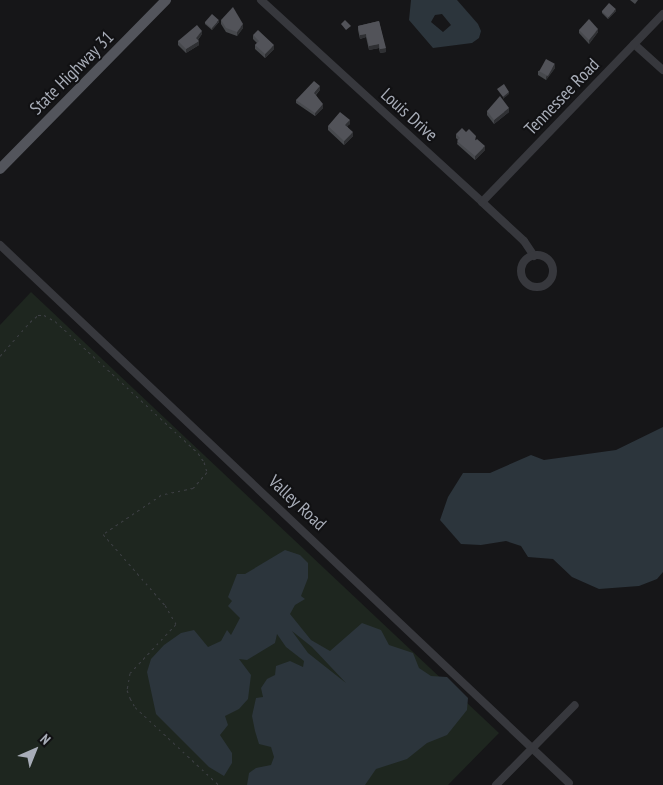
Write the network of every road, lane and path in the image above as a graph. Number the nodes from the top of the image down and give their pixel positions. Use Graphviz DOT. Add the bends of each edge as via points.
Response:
graph roads {
  1 [pos="166,0"];
  2 [pos="261,0"];
  3 [pos="663,14"];
  4 [pos="634,44"];
  5 [pos="663,70"];
  6 [pos="0,169"];
  7 [pos="482,202"];
  8 [pos="0,246"];
  9 [pos="534,256"];
  10 [pos="0,356"];
  11 [pos="575,706"];
  12 [pos="533,748"];
  13 [pos="569,783"];
  14 [pos="219,785"];
  15 [pos="376,785"];
  16 [pos="384,785"];
  17 [pos="496,785"];
  1 -- 6 [label="main road, State Highway 31"];
  2 -- 7 [label="street, Louis Drive"];
  3 -- 4 [label="street, Tennessee Road"];
  4 -- 5 [label="street"];
  4 -- 7 [label="street, Tennessee Road"];
  7 -- 9 [label="street, Louis Drive" via="524,241"];
  8 -- 12 [label="street, Valley Road"];
  9 -- 9 [label="street, Louis Drive" via="525,261 521,270 524,281 538,287 548,282 552,268 548,260"];
  10 -- 14 [label="path" via="38,315 56,321 204,462 207,472 193,488 161,495 102,534 165,605 176,624 130,673 127,690 130,698"];
  11 -- 12 [label="street"];
  12 -- 13 [label="street, Valley Road"];
  12 -- 17 [label="street"];
  15 -- 16 [label="path"];
}
